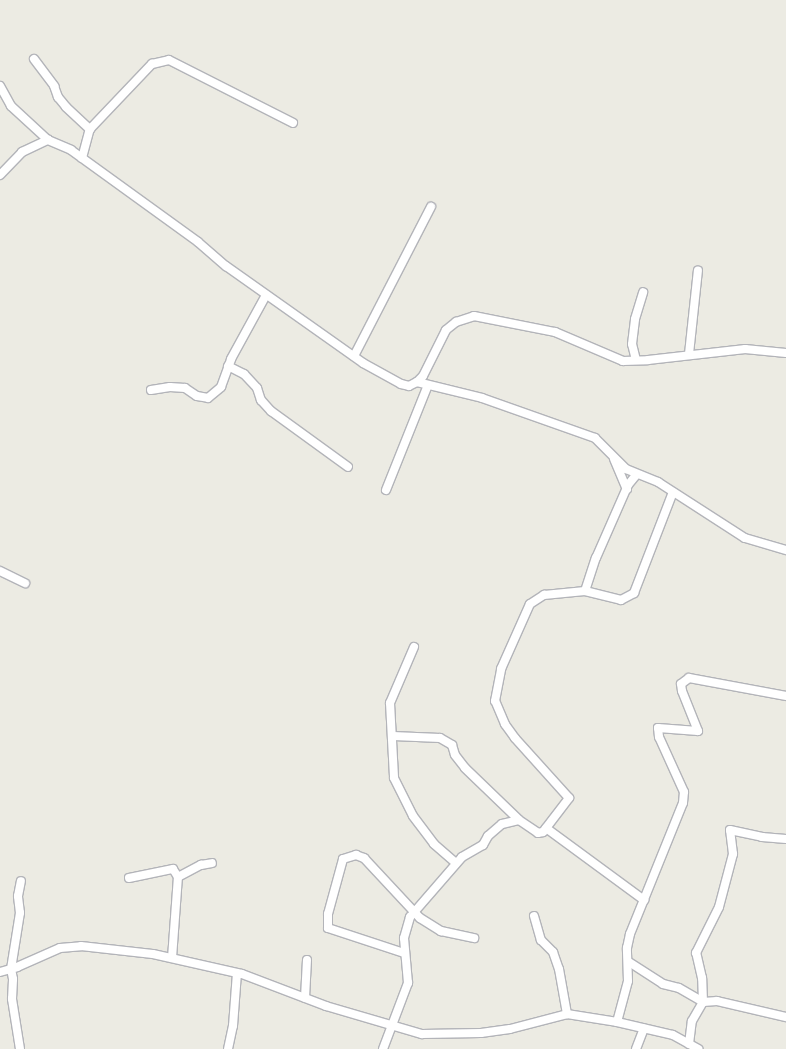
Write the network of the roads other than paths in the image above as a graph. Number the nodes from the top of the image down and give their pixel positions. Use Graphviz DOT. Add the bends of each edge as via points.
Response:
graph roads {
  1 [pos="34,59"];
  2 [pos="0,86"];
  3 [pos="293,123"];
  4 [pos="90,129"];
  5 [pos="48,140"];
  6 [pos="82,158"];
  7 [pos="0,175"];
  8 [pos="431,207"];
  9 [pos="698,270"];
  10 [pos="643,292"];
  11 [pos="266,295"];
  12 [pos="786,353"];
  13 [pos="689,354"];
  14 [pos="354,356"];
  15 [pos="636,360"];
  16 [pos="228,366"];
  17 [pos="417,382"];
  18 [pos="428,385"];
  19 [pos="151,390"];
  20 [pos="612,455"];
  21 [pos="348,466"];
  22 [pos="637,474"];
  23 [pos="386,490"];
  24 [pos="627,490"];
  25 [pos="673,492"];
  26 [pos="786,550"];
  27 [pos="0,572"];
  28 [pos="25,583"];
  29 [pos="585,591"];
  30 [pos="414,647"];
  31 [pos="786,696"];
  32 [pos="393,736"];
  33 [pos="519,820"];
  34 [pos="546,828"];
  35 [pos="786,839"];
  36 [pos="456,863"];
  37 [pos="212,864"];
  38 [pos="178,877"];
  39 [pos="129,878"];
  40 [pos="21,881"];
  41 [pos="644,900"];
  42 [pos="413,913"];
  43 [pos="534,916"];
  44 [pos="474,938"];
  45 [pos="404,953"];
  46 [pos="172,958"];
  47 [pos="307,960"];
  48 [pos="629,962"];
  49 [pos="10,969"];
  50 [pos="0,972"];
  51 [pos="237,972"];
  52 [pos="305,998"];
  53 [pos="703,1002"];
  54 [pos="567,1014"];
  55 [pos="786,1017"];
  56 [pos="617,1022"];
  57 [pos="390,1024"];
  58 [pos="644,1028"];
  59 [pos="19,1038"];
  60 [pos="689,1044"];
  61 [pos="16,1049"];
  62 [pos="20,1049"];
  63 [pos="228,1049"];
  64 [pos="383,1049"];
  65 [pos="636,1049"];
  66 [pos="698,1049"];
  1 -- 4 [label="street" via="66,107"];
  2 -- 5 [label="street" via="11,106"];
  3 -- 4 [label="street" via="169,60 152,64"];
  4 -- 6 [label="street"];
  5 -- 6 [label="street"];
  5 -- 7 [label="street" via="22,152"];
  6 -- 11 [label="street"];
  8 -- 14 [label="street"];
  9 -- 13 [label="street"];
  10 -- 15 [label="street" via="634,319 632,344"];
  11 -- 14 [label="street"];
  11 -- 16 [label="street"];
  12 -- 13 [label="street" via="745,349"];
  13 -- 15 [label="street"];
  14 -- 17 [label="street" via="401,384 409,386"];
  15 -- 17 [label="street" via="612,358 555,332 474,316 456,322 446,330"];
  16 -- 19 [label="street" via="221,387 208,398 197,396 185,388"];
  16 -- 21 [label="street" via="244,374 271,411"];
  17 -- 18 [label="street"];
  18 -- 20 [label="street" via="482,398 595,438"];
  18 -- 23 [label="street"];
  20 -- 22 [label="street" via="626,469"];
  20 -- 24 [label="street"];
  22 -- 24 [label="street"];
  22 -- 25 [label="street"];
  24 -- 29 [label="street" via="596,558"];
  25 -- 26 [label="street" via="745,538"];
  25 -- 29 [label="street" via="634,593 621,600"];
  27 -- 28 [label="street"];
  29 -- 34 [label="street" via="544,595 530,604 501,669 496,689 495,701 505,724 569,798"];
  30 -- 32 [label="street" via="390,704"];
  31 -- 41 [label="street" via="689,678 681,684 698,731 658,728 684,792"];
  32 -- 33 [label="street" via="440,738 452,746 465,768"];
  32 -- 36 [label="street" via="394,778 434,844"];
  33 -- 34 [label="street" via="538,833"];
  33 -- 36 [label="street" via="502,824 483,845"];
  34 -- 41 [label="street"];
  35 -- 53 [label="street" via="730,830 733,854 719,907 696,953"];
  36 -- 42 [label="street"];
  37 -- 38 [label="street" via="201,865"];
  38 -- 39 [label="street" via="173,869"];
  38 -- 46 [label="street"];
  40 -- 49 [label="street" via="18,896 20,913"];
  41 -- 48 [label="street" via="630,934"];
  42 -- 44 [label="street" via="441,931"];
  42 -- 45 [label="street" via="405,930"];
  42 -- 45 [label="street" via="364,858 356,855 343,859 328,914 328,928"];
  43 -- 54 [label="street" via="541,940 553,952 559,969"];
  45 -- 57 [label="street" via="408,983"];
  46 -- 49 [label="street" via="81,946 60,948"];
  46 -- 51 [label="street"];
  47 -- 52 [label="street"];
  48 -- 53 [label="street" via="663,984 679,988"];
  48 -- 56 [label="street" via="628,981"];
  49 -- 50 [label="street"];
  49 -- 59 [label="street"];
  51 -- 52 [label="street"];
  51 -- 63 [label="street"];
  52 -- 57 [label="street"];
  53 -- 55 [label="street" via="717,1001"];
  53 -- 60 [label="street" via="692,1021"];
  54 -- 56 [label="street"];
  54 -- 57 [label="street" via="481,1033 428,1035"];
  56 -- 58 [label="street"];
  57 -- 64 [label="street"];
  58 -- 60 [label="street" via="673,1035"];
  58 -- 65 [label="street"];
  59 -- 61 [label="street"];
  59 -- 62 [label="street"];
  60 -- 66 [label="street"];
}
